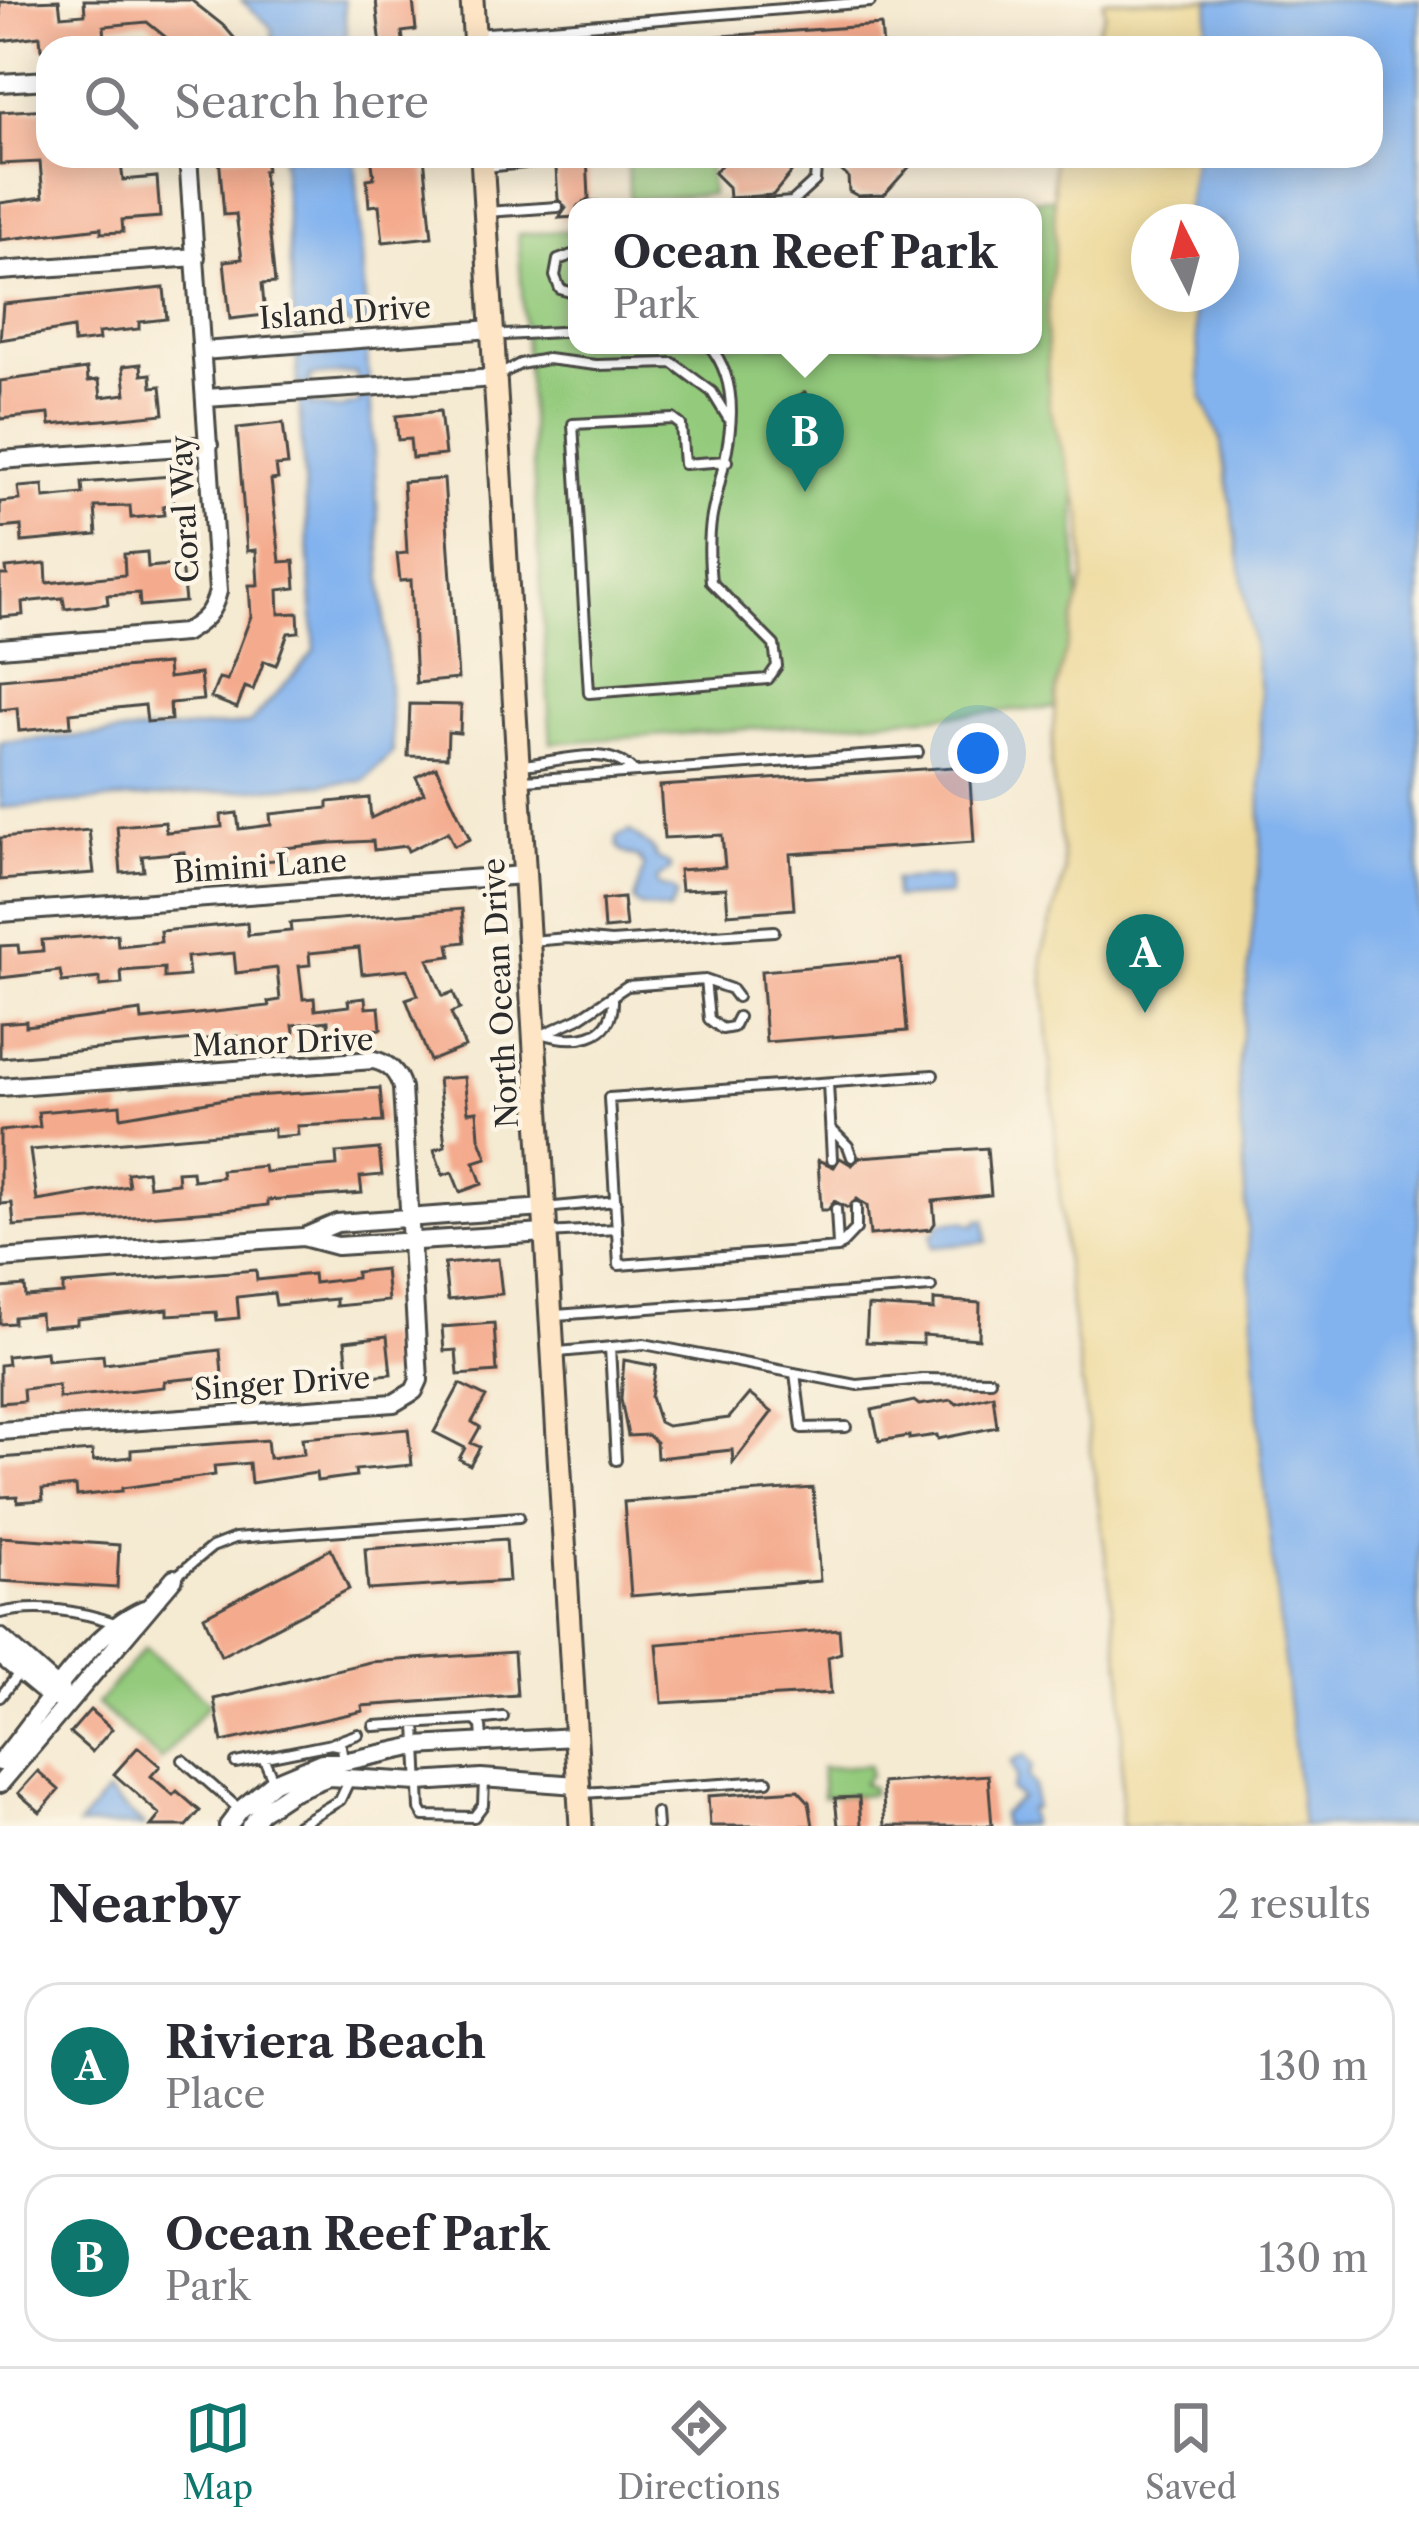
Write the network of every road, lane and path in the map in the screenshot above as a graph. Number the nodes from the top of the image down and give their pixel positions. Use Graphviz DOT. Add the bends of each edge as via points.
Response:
graph roads {
  1 [pos="472,0"];
  2 [pos="870,2"];
  3 [pos="475,36"];
  4 [pos="526,36"];
  5 [pos="36,81"];
  6 [pos="0,83"];
  7 [pos="189,168"];
  8 [pos="482,168"];
  9 [pos="816,168"];
  10 [pos="796,198"];
  11 [pos="559,207"];
  12 [pos="485,212"];
  13 [pos="568,254"];
  14 [pos="196,257"];
  15 [pos="0,271"];
  16 [pos="568,291"];
  17 [pos="492,329"];
  18 [pos="568,332"];
  19 [pos="202,351"];
  20 [pos="717,354"];
  21 [pos="495,378"];
  22 [pos="206,398"];
  23 [pos="729,421"];
  24 [pos="209,445"];
  25 [pos="0,460"];
  26 [pos="728,461"];
  27 [pos="0,648"];
  28 [pos="918,752"];
  29 [pos="633,771"];
  30 [pos="518,773"];
  31 [pos="524,875"];
  32 [pos="0,913"];
  33 [pos="775,931"];
  34 [pos="528,941"];
  35 [pos="705,980"];
  36 [pos="737,997"];
  37 [pos="613,998"];
  38 [pos="738,1017"];
  39 [pos="579,1018"];
  40 [pos="540,1033"];
  41 [pos="591,1036"];
  42 [pos="933,1075"];
  43 [pos="828,1083"];
  44 [pos="0,1087"];
  45 [pos="831,1130"];
  46 [pos="852,1157"];
  47 [pos="832,1159"];
  48 [pos="616,1201"];
  49 [pos="856,1207"];
  50 [pos="544,1208"];
  51 [pos="836,1209"];
  52 [pos="410,1217"];
  53 [pos="617,1229"];
  54 [pos="545,1233"];
  55 [pos="303,1238"];
  56 [pos="411,1241"];
  57 [pos="838,1248"];
  58 [pos="0,1258"];
  59 [pos="931,1287"];
  60 [pos="550,1316"];
  61 [pos="610,1347"];
  62 [pos="552,1352"];
  63 [pos="795,1373"];
  64 [pos="990,1380"];
  65 [pos="846,1426"];
  66 [pos="0,1431"];
  67 [pos="616,1460"];
  68 [pos="519,1517"];
  69 [pos="175,1578"];
  70 [pos="151,1607"];
  71 [pos="0,1613"];
  72 [pos="120,1624"];
  73 [pos="0,1637"];
  74 [pos="0,1654"];
  75 [pos="20,1672"];
  76 [pos="59,1694"];
  77 [pos="0,1697"];
  78 [pos="503,1717"];
  79 [pos="475,1720"];
  80 [pos="416,1724"];
  81 [pos="374,1726"];
  82 [pos="358,1734"];
  83 [pos="574,1737"];
  84 [pos="482,1741"];
  85 [pos="331,1744"];
  86 [pos="417,1746"];
  87 [pos="2,1756"];
  88 [pos="263,1757"];
  89 [pos="183,1760"];
  90 [pos="236,1763"];
  91 [pos="345,1769"];
  92 [pos="484,1778"];
  93 [pos="767,1780"];
  94 [pos="274,1782"];
  95 [pos="419,1782"];
  96 [pos="0,1784"];
  97 [pos="578,1789"];
  98 [pos="656,1813"];
  99 [pos="248,1819"];
  100 [pos="228,1826"];
  101 [pos="296,1826"];
  102 [pos="580,1826"];
  103 [pos="657,1826"];
  1 -- 3 [label="main road"];
  2 -- 4 [label="lane"];
  5 -- 6 [label="street"];
  7 -- 14 [label="street, Coral Way"];
  8 -- 12 [label="main road, North Ocean Drive"];
  9 -- 10 [label="lane"];
  11 -- 12 [label="lane"];
  12 -- 17 [label="main road, North Ocean Drive"];
  13 -- 16 [label="lane" via="555,270"];
  14 -- 15 [label="street"];
  14 -- 19 [label="street, Coral Way"];
  17 -- 18 [label="lane"];
  17 -- 19 [label="street, Island Drive"];
  17 -- 21 [label="main road, North Ocean Drive"];
  19 -- 22 [label="street, Coral Way"];
  20 -- 23 [label="lane" via="730,392"];
  21 -- 22 [label="street"];
  21 -- 23 [label="lane" via="547,359 673,363 712,392"];
  21 -- 30 [label="main road, North Ocean Drive"];
  22 -- 24 [label="street, Coral Way"];
  23 -- 26 [label="lane"];
  24 -- 25 [label="street"];
  24 -- 27 [label="street, Coral Way" via="218,591 203,622 172,636"];
  26 -- 26 [label="lane" via="711,519 711,582 774,645 774,673 589,693 573,424 673,418 681,425 684,464"];
  28 -- 29 [label="lane"];
  29 -- 30 [label="lane"];
  29 -- 30 [label="lane" via="599,754"];
  30 -- 31 [label="main road, North Ocean Drive"];
  31 -- 32 [label="street, Bimini Lane"];
  31 -- 34 [label="main road, North Ocean Drive"];
  33 -- 34 [label="lane"];
  34 -- 40 [label="main road, North Ocean Drive"];
  35 -- 36 [label="lane"];
  35 -- 37 [label="lane" via="627,986"];
  35 -- 38 [label="lane" via="709,1018 722,1029"];
  37 -- 39 [label="lane"];
  37 -- 41 [label="lane" via="608,1025"];
  39 -- 40 [label="lane"];
  39 -- 41 [label="lane"];
  40 -- 41 [label="lane"];
  40 -- 50 [label="main road, North Ocean Drive"];
  42 -- 43 [label="lane"];
  43 -- 45 [label="lane"];
  43 -- 48 [label="lane" via="609,1098"];
  44 -- 52 [label="street, Manor Drive" via="386,1063 403,1088"];
  45 -- 46 [label="lane"];
  45 -- 47 [label="lane"];
  48 -- 50 [label="lane"];
  48 -- 53 [label="lane"];
  49 -- 57 [label="lane" via="856,1229"];
  50 -- 52 [label="street"];
  50 -- 54 [label="main road, North Ocean Drive"];
  51 -- 57 [label="lane"];
  52 -- 55 [label="street" via="337,1223"];
  52 -- 56 [label="street, Manor Drive"];
  53 -- 54 [label="lane"];
  53 -- 57 [label="lane" via="619,1265"];
  54 -- 56 [label="street"];
  54 -- 60 [label="main road, North Ocean Drive"];
  55 -- 56 [label="street" via="337,1246"];
  55 -- 58 [label="street"];
  56 -- 66 [label="street, Singer Drive" via="419,1380 405,1400"];
  59 -- 60 [label="lane"];
  60 -- 62 [label="main road, North Ocean Drive"];
  61 -- 62 [label="lane"];
  61 -- 63 [label="lane" via="644,1344"];
  61 -- 67 [label="lane"];
  62 -- 83 [label="main road, North Ocean Drive"];
  63 -- 64 [label="lane" via="857,1385"];
  63 -- 65 [label="lane" via="802,1428"];
  68 -- 69 [label="lane" via="235,1538"];
  69 -- 70 [label="street"];
  70 -- 72 [label="street"];
  70 -- 76 [label="street"];
  71 -- 72 [label="lane" via="88,1613"];
  72 -- 76 [label="street"];
  73 -- 76 [label="street"];
  74 -- 75 [label="street"];
  75 -- 76 [label="street"];
  75 -- 77 [label="lane"];
  76 -- 87 [label="street"];
  76 -- 96 [label="street"];
  78 -- 79 [label="lane"];
  79 -- 80 [label="lane"];
  79 -- 84 [label="lane"];
  80 -- 81 [label="lane"];
  80 -- 86 [label="lane"];
  82 -- 85 [label="lane"];
  83 -- 84 [label="street"];
  83 -- 97 [label="main road, North Ocean Drive"];
  84 -- 86 [label="street"];
  85 -- 88 [label="lane"];
  85 -- 91 [label="lane" via="341,1746"];
  86 -- 91 [label="street"];
  86 -- 95 [label="lane"];
  88 -- 90 [label="lane"];
  88 -- 94 [label="lane"];
  89 -- 99 [label="lane"];
  91 -- 94 [label="street" via="322,1762"];
  91 -- 95 [label="street" via="362,1781"];
  91 -- 99 [label="street"];
  91 -- 101 [label="lane" via="340,1800"];
  92 -- 95 [label="street"];
  92 -- 95 [label="lane" via="474,1817 424,1816"];
  92 -- 97 [label="street"];
  93 -- 97 [label="lane"];
  94 -- 99 [label="street"];
  97 -- 102 [label="main road, North Ocean Drive"];
  98 -- 103 [label="lane"];
  99 -- 100 [label="street"];
}
